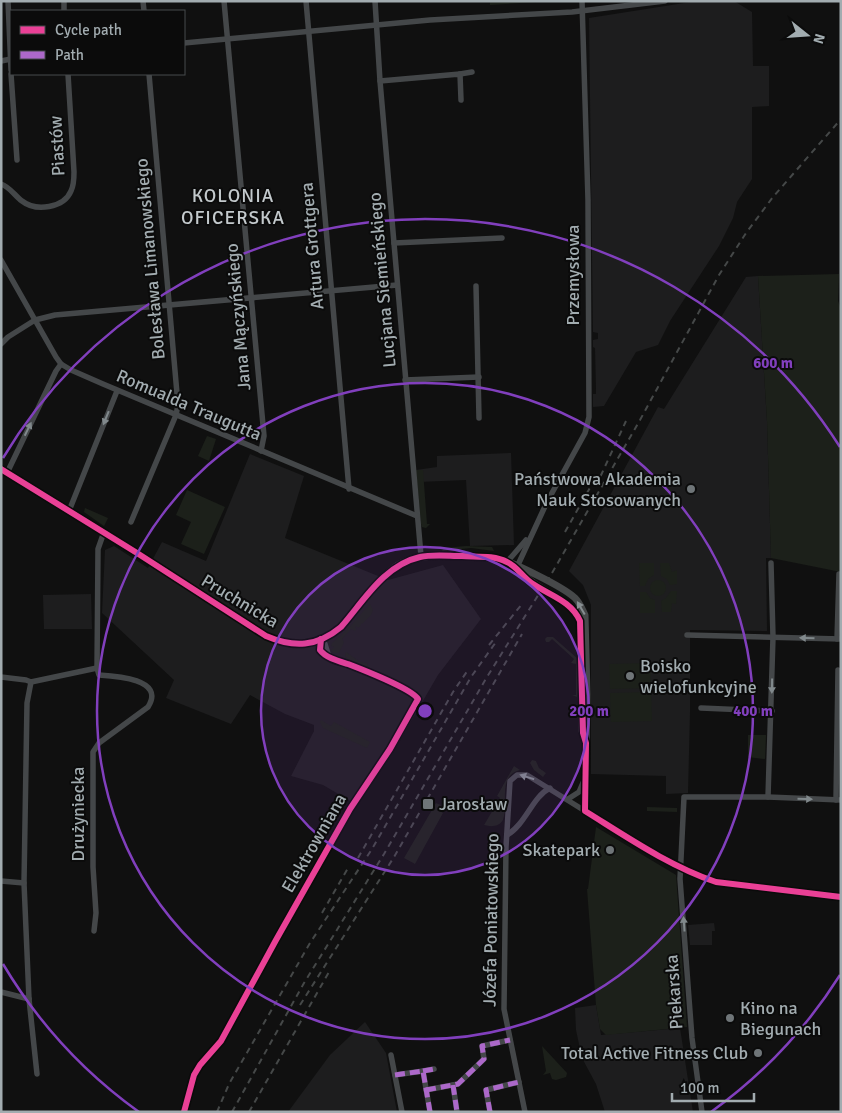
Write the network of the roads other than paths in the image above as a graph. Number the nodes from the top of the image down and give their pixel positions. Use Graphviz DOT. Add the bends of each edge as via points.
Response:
graph roads {
  1 [pos="8,1"];
  2 [pos="224,1"];
  3 [pos="306,1"];
  4 [pos="375,1"];
  5 [pos="582,1"];
  6 [pos="665,1"];
  7 [pos="582,11"];
  8 [pos="377,25"];
  9 [pos="309,32"];
  10 [pos="228,38"];
  11 [pos="10,40"];
  12 [pos="185,43"];
  13 [pos="472,72"];
  14 [pos="460,74"];
  15 [pos="11,75"];
  16 [pos="68,75"];
  17 [pos="149,75"];
  18 [pos="380,82"];
  19 [pos="461,100"];
  20 [pos="17,160"];
  21 [pos="1,184"];
  22 [pos="502,238"];
  23 [pos="394,242"];
  24 [pos="1,260"];
  25 [pos="397,285"];
  26 [pos="476,286"];
  27 [pos="331,290"];
  28 [pos="251,298"];
  29 [pos="170,305"];
  30 [pos="35,320"];
  31 [pos="1,344"];
  32 [pos="61,364"];
  33 [pos="479,377"];
  34 [pos="405,380"];
  35 [pos="117,390"];
  36 [pos="176,415"];
  37 [pos="479,418"];
  38 [pos="261,451"];
  39 [pos="4,471"];
  40 [pos="349,488"];
  41 [pos="69,511"];
  42 [pos="417,516"];
  43 [pos="131,522"];
  44 [pos="104,532"];
  45 [pos="531,535"];
  46 [pos="421,556"];
  47 [pos="507,562"];
  48 [pos="771,563"];
  49 [pos="517,567"];
  50 [pos="839,574"];
  51 [pos="687,635"];
  52 [pos="773,637"];
  53 [pos="839,639"];
  54 [pos="321,640"];
  55 [pos="97,668"];
  56 [pos="838,670"];
  57 [pos="1,677"];
  58 [pos="31,682"];
  59 [pos="700,708"];
  60 [pos="772,712"];
  61 [pos="839,722"];
  62 [pos="585,778"];
  63 [pos="550,788"];
  64 [pos="768,797"];
  65 [pos="568,799"];
  66 [pos="838,800"];
  67 [pos="585,810"];
  68 [pos="507,835"];
  69 [pos="681,869"];
  70 [pos="1,881"];
  71 [pos="24,883"];
  72 [pos="841,897"];
  73 [pos="94,930"];
  74 [pos="1,992"];
  75 [pos="29,999"];
  76 [pos="510,1040"];
  77 [pos="391,1054"];
  78 [pos="434,1069"];
  79 [pos="423,1072"];
  80 [pos="38,1074"];
  81 [pos="395,1076"];
  82 [pos="519,1082"];
  83 [pos="453,1085"];
  84 [pos="426,1090"];
  85 [pos="184,1112"];
  86 [pos="402,1112"];
  87 [pos="430,1112"];
  88 [pos="457,1112"];
  89 [pos="490,1112"];
  90 [pos="525,1112"];
  91 [pos="702,1112"];
  1 -- 11 [label="street"];
  2 -- 10 [label="street, Jana Mączyńskiego"];
  3 -- 9 [label="street, Artura Grottgera"];
  4 -- 8 [label="street, Lucjana Siemieńskiego"];
  5 -- 7 [label="street, Przemysłowa"];
  6 -- 7 [label="street"];
  7 -- 8 [label="street"];
  7 -- 45 [label="street, Przemysłowa" via="588,200 589,417 586,433"];
  8 -- 9 [label="street"];
  8 -- 18 [label="street, Lucjana Siemieńskiego"];
  9 -- 10 [label="street"];
  9 -- 27 [label="street, Artura Grottgera"];
  10 -- 12 [label="street"];
  10 -- 28 [label="street, Jana Mączyńskiego"];
  13 -- 14 [label="street"];
  14 -- 18 [label="street"];
  14 -- 19 [label="street"];
  15 -- 20 [label="street"];
  16 -- 21 [label="street, Piastów" via="74,172 71,193 63,202 42,207 23,202 10,188"];
  17 -- 29 [label="street, Bolesława Limanowskiego"];
  18 -- 23 [label="street, Lucjana Siemieńskiego"];
  22 -- 23 [label="street"];
  23 -- 25 [label="street, Lucjana Siemieńskiego"];
  24 -- 30 [label="street"];
  25 -- 27 [label="street"];
  25 -- 34 [label="street, Lucjana Siemieńskiego"];
  26 -- 33 [label="street"];
  27 -- 28 [label="street"];
  27 -- 40 [label="street, Artura Grottgera"];
  28 -- 29 [label="street"];
  28 -- 38 [label="street, Jana Mączyńskiego" via="264,436"];
  29 -- 30 [label="street" via="55,315"];
  29 -- 36 [label="street, Bolesława Limanowskiego" via="178,405"];
  30 -- 31 [label="street"];
  30 -- 32 [label="street"];
  32 -- 35 [label="street, Romualda Traugutta"];
  39 -- 32 [label="street, one-way"];
  33 -- 34 [label="street"];
  33 -- 37 [label="street"];
  34 -- 42 [label="street, Lucjana Siemieńskiego"];
  35 -- 36 [label="street, Romualda Traugutta"];
  35 -- 41 [label="street, one-way"];
  36 -- 38 [label="street, Romualda Traugutta"];
  36 -- 43 [label="street, Bolesława Limanowskiego"];
  38 -- 40 [label="street, Romualda Traugutta"];
  39 -- 41 [label="main road, Pruchnicka"];
  40 -- 42 [label="street, Romualda Traugutta"];
  41 -- 44 [label="main road, Pruchnicka"];
  42 -- 46 [label="street, Lucjana Siemieńskiego"];
  44 -- 54 [label="main road, Pruchnicka" via="266,636 287,644"];
  44 -- 55 [label="street" via="98,549"];
  45 -- 47 [label="street"];
  45 -- 49 [label="street"];
  46 -- 47 [label="main road, Pruchnicka" via="482,557"];
  46 -- 54 [label="main road, Pruchnicka" via="399,565 386,575 341,627"];
  47 -- 49 [label="main road, Pruchnicka"];
  48 -- 52 [label="street"];
  49 -- 62 [label="main road, Pruchnicka" via="573,597 585,615"];
  50 -- 53 [label="street"];
  51 -- 52 [label="street"];
  53 -- 52 [label="street, one-way"];
  52 -- 60 [label="street, one-way"];
  54 -- 85 [label="street, Elektrowniana" via="320,650 325,656 411,692 418,699 347,815 221,1041 194,1075"];
  55 -- 58 [label="street"];
  55 -- 73 [label="street, Drużyniecka" via="99,675 136,680 149,687 152,701 99,743 93,752"];
  56 -- 61 [label="street"];
  57 -- 58 [label="street"];
  58 -- 71 [label="street" via="27,712"];
  59 -- 60 [label="street"];
  60 -- 64 [label="street"];
  61 -- 66 [label="street"];
  62 -- 65 [label="street" via="579,792"];
  62 -- 67 [label="main road, Pruchnicka"];
  63 -- 65 [label="street"];
  63 -- 68 [label="street"];
  63 -- 68 [label="street, Józefa Poniatowskiego, one-way" via="521,774 513,778 508,786"];
  64 -- 66 [label="street, one-way"];
  64 -- 69 [label="street, Piekarska" via="684,796"];
  65 -- 67 [label="street"];
  67 -- 69 [label="main road"];
  68 -- 76 [label="street, Józefa Poniatowskiego" via="504,1009"];
  69 -- 72 [label="main road" via="716,882"];
  91 -- 69 [label="street, Piekarska, one-way" via="692,1038"];
  70 -- 71 [label="street"];
  71 -- 75 [label="street"];
  74 -- 75 [label="street"];
  75 -- 80 [label="street"];
  76 -- 82 [label="street, Józefa Poniatowskiego"];
  76 -- 83 [label="street" via="482,1046 484,1059"];
  77 -- 81 [label="street"];
  78 -- 79 [label="street"];
  79 -- 81 [label="street"];
  79 -- 84 [label="street"];
  81 -- 86 [label="street"];
  82 -- 89 [label="street" via="486,1090"];
  82 -- 90 [label="street, Józefa Poniatowskiego"];
  83 -- 84 [label="street"];
  83 -- 88 [label="street"];
  84 -- 87 [label="street"];
}
